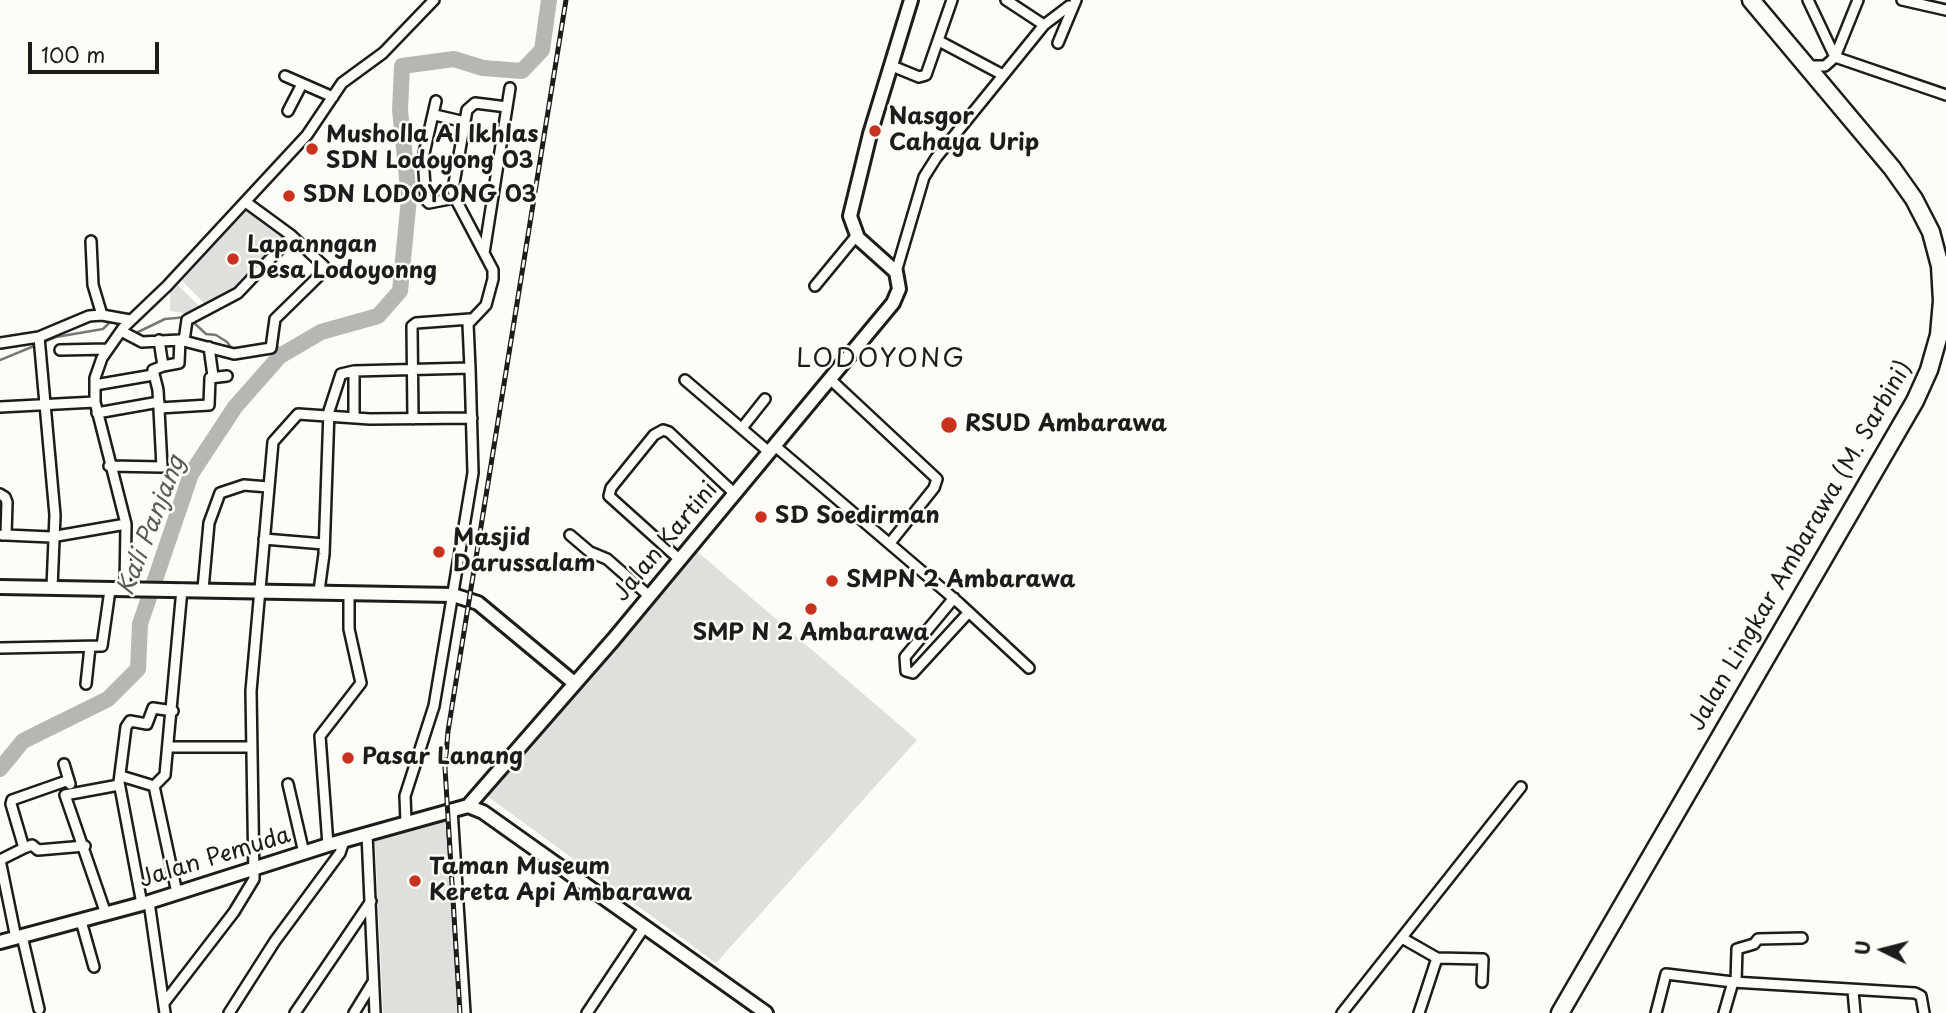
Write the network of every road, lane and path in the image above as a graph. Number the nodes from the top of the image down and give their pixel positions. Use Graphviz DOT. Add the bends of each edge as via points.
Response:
graph roads {
  1 [pos="434,0"];
  2 [pos="911,0"];
  3 [pos="951,0"];
  4 [pos="1006,0"];
  5 [pos="1751,0"];
  6 [pos="1808,0"];
  7 [pos="1858,0"];
  8 [pos="1902,0"];
  9 [pos="1073,3"];
  10 [pos="424,5"];
  11 [pos="1946,10"];
  12 [pos="1044,25"];
  13 [pos="939,41"];
  14 [pos="1058,43"];
  15 [pos="1835,57"];
  16 [pos="1806,65"];
  17 [pos="892,66"];
  18 [pos="1825,66"];
  19 [pos="1003,75"];
  20 [pos="285,76"];
  21 [pos="302,84"];
  22 [pos="510,88"];
  23 [pos="1828,91"];
  24 [pos="1946,95"];
  25 [pos="333,97"];
  26 [pos="436,101"];
  27 [pos="508,107"];
  28 [pos="288,111"];
  29 [pos="435,115"];
  30 [pos="465,122"];
  31 [pos="455,198"];
  32 [pos="247,203"];
  33 [pos="857,235"];
  34 [pos="292,236"];
  35 [pos="91,241"];
  36 [pos="484,253"];
  37 [pos="896,272"];
  38 [pos="815,286"];
  39 [pos="102,315"];
  40 [pos="470,319"];
  41 [pos="125,326"];
  42 [pos="39,337"];
  43 [pos="159,340"];
  44 [pos="182,340"];
  45 [pos="0,343"];
  46 [pos="209,347"];
  47 [pos="108,348"];
  48 [pos="60,350"];
  49 [pos="163,366"];
  50 [pos="470,368"];
  51 [pos="412,370"];
  52 [pos="354,371"];
  53 [pos="153,375"];
  54 [pos="213,376"];
  55 [pos="227,376"];
  56 [pos="685,380"];
  57 [pos="831,380"];
  58 [pos="95,385"];
  59 [pos="765,399"];
  60 [pos="95,402"];
  61 [pos="45,403"];
  62 [pos="159,405"];
  63 [pos="0,407"];
  64 [pos="97,413"];
  65 [pos="328,417"];
  66 [pos="354,418"];
  67 [pos="471,418"];
  68 [pos="413,419"];
  69 [pos="742,428"];
  70 [pos="772,449"];
  71 [pos="109,466"];
  72 [pos="268,486"];
  73 [pos="734,493"];
  74 [pos="0,494"];
  75 [pos="126,524"];
  76 [pos="55,534"];
  77 [pos="3,535"];
  78 [pos="570,535"];
  79 [pos="264,539"];
  80 [pos="890,543"];
  81 [pos="324,544"];
  82 [pos="678,559"];
  83 [pos="0,587"];
  84 [pos="52,588"];
  85 [pos="178,589"];
  86 [pos="203,589"];
  87 [pos="110,590"];
  88 [pos="131,590"];
  89 [pos="260,591"];
  90 [pos="319,592"];
  91 [pos="349,593"];
  92 [pos="453,595"];
  93 [pos="648,595"];
  94 [pos="954,598"];
  95 [pos="969,612"];
  96 [pos="90,647"];
  97 [pos="0,648"];
  98 [pos="1029,668"];
  99 [pos="573,682"];
  100 [pos="86,684"];
  101 [pos="173,710"];
  102 [pos="169,747"];
  103 [pos="250,747"];
  104 [pos="64,764"];
  105 [pos="69,780"];
  106 [pos="120,781"];
  107 [pos="288,784"];
  108 [pos="155,786"];
  109 [pos="1521,787"];
  110 [pos="72,792"];
  111 [pos="468,806"];
  112 [pos="447,810"];
  113 [pos="407,822"];
  114 [pos="367,834"];
  115 [pos="344,841"];
  116 [pos="327,845"];
  117 [pos="85,846"];
  118 [pos="24,848"];
  119 [pos="304,853"];
  120 [pos="254,868"];
  121 [pos="177,893"];
  122 [pos="371,901"];
  123 [pos="146,903"];
  124 [pos="106,914"];
  125 [pos="81,921"];
  126 [pos="645,926"];
  127 [pos="19,937"];
  128 [pos="1402,938"];
  129 [pos="1802,938"];
  130 [pos="0,942"];
  131 [pos="1437,958"];
  132 [pos="94,967"];
  133 [pos="373,982"];
  134 [pos="1482,982"];
  135 [pos="1735,982"];
  136 [pos="1853,991"];
  137 [pos="164,1008"];
  138 [pos="39,1009"];
  139 [pos="1348,1011"];
  140 [pos="229,1013"];
  141 [pos="295,1013"];
  142 [pos="354,1013"];
  143 [pos="375,1013"];
  144 [pos="465,1013"];
  145 [pos="587,1013"];
  146 [pos="766,1013"];
  147 [pos="1419,1013"];
  148 [pos="1560,1013"];
  149 [pos="1656,1013"];
  150 [pos="1724,1013"];
  151 [pos="1855,1013"];
  152 [pos="1924,1013"];
  1 -- 10 [label="street"];
  2 -- 17 [label="street"];
  3 -- 13 [label="street"];
  4 -- 12 [label="street"];
  5 -- 16 [label="highway, Jalan Lingkar Ambarawa (M. Sarbini)"];
  6 -- 15 [label="street"];
  7 -- 15 [label="street"];
  8 -- 11 [label="street"];
  9 -- 12 [label="street"];
  9 -- 14 [label="street"];
  10 -- 25 [label="street" via="383,53 342,83"];
  12 -- 19 [label="street"];
  13 -- 17 [label="street" via="923,77"];
  13 -- 19 [label="street"];
  15 -- 18 [label="street"];
  15 -- 24 [label="street"];
  16 -- 18 [label="street"];
  16 -- 23 [label="highway, Jalan Lingkar Ambarawa (M. Sarbini)"];
  17 -- 33 [label="street" via="852,199 850,216"];
  18 -- 23 [label="street"];
  19 -- 37 [label="street" via="925,177"];
  20 -- 21 [label="street"];
  21 -- 25 [label="street"];
  21 -- 28 [label="street"];
  22 -- 27 [label="street"];
  23 -- 148 [label="highway, Jalan Lingkar Ambarawa (M. Sarbini)" via="1892,168 1931,232 1940,266 1942,301 1929,370 1882,459"];
  25 -- 32 [label="street" via="307,135"];
  26 -- 29 [label="street"];
  27 -- 30 [label="street" via="475,103"];
  27 -- 36 [label="street"];
  29 -- 30 [label="street"];
  29 -- 31 [label="street" via="423,158 426,200"];
  30 -- 31 [label="street" via="454,176"];
  31 -- 36 [label="street"];
  32 -- 34 [label="street"];
  32 -- 41 [label="street"];
  33 -- 37 [label="street"];
  33 -- 38 [label="street"];
  34 -- 44 [label="street" via="238,293 190,317"];
  34 -- 46 [label="street" via="324,269 275,319 271,348 234,354"];
  35 -- 39 [label="street" via="93,285"];
  36 -- 40 [label="street" via="493,279 486,305"];
  37 -- 57 [label="street, Jalan Kartini" via="899,289 893,303"];
  39 -- 41 [label="street"];
  39 -- 42 [label="street" via="82,318"];
  40 -- 50 [label="street"];
  40 -- 51 [label="street" via="414,324 410,330"];
  41 -- 43 [label="street" via="142,342"];
  41 -- 47 [label="street"];
  42 -- 45 [label="street"];
  42 -- 61 [label="street"];
  43 -- 44 [label="street"];
  43 -- 49 [label="street"];
  44 -- 46 [label="street"];
  44 -- 49 [label="street" via="179,363"];
  46 -- 54 [label="street"];
  47 -- 48 [label="street"];
  47 -- 58 [label="street" via="97,368"];
  49 -- 53 [label="street" via="153,370"];
  50 -- 51 [label="street"];
  50 -- 67 [label="street"];
  51 -- 52 [label="street"];
  51 -- 68 [label="street"];
  52 -- 65 [label="street" via="341,374"];
  52 -- 66 [label="street"];
  53 -- 58 [label="street"];
  53 -- 62 [label="street"];
  54 -- 55 [label="street"];
  54 -- 62 [label="street" via="209,405"];
  56 -- 69 [label="street"];
  57 -- 70 [label="street, Jalan Kartini"];
  57 -- 80 [label="street" via="937,479"];
  58 -- 60 [label="street"];
  59 -- 69 [label="street"];
  60 -- 61 [label="street"];
  60 -- 64 [label="street"];
  61 -- 63 [label="street"];
  61 -- 76 [label="street"];
  62 -- 64 [label="street"];
  62 -- 71 [label="street" via="162,467"];
  64 -- 71 [label="street"];
  65 -- 66 [label="street"];
  65 -- 72 [label="street" via="293,417 273,442"];
  65 -- 81 [label="street"];
  66 -- 68 [label="street"];
  67 -- 68 [label="street"];
  67 -- 92 [label="street" via="473,473"];
  69 -- 70 [label="street"];
  70 -- 73 [label="street, Jalan Kartini"];
  70 -- 80 [label="street"];
  71 -- 75 [label="street"];
  72 -- 79 [label="street"];
  72 -- 86 [label="street" via="244,485 219,493 209,523"];
  73 -- 82 [label="street, Jalan Kartini"];
  73 -- 82 [label="street" via="668,432 659,431 646,444 609,496"];
  74 -- 77 [label="street" via="6,502"];
  75 -- 76 [label="street"];
  75 -- 88 [label="street"];
  76 -- 77 [label="street"];
  76 -- 84 [label="street"];
  78 -- 93 [label="street" via="607,559"];
  79 -- 81 [label="street"];
  79 -- 89 [label="street"];
  80 -- 94 [label="street"];
  81 -- 90 [label="street"];
  82 -- 93 [label="street, Jalan Kartini"];
  83 -- 84 [label="street"];
  84 -- 87 [label="street"];
  85 -- 86 [label="street"];
  85 -- 88 [label="street"];
  85 -- 101 [label="street"];
  86 -- 89 [label="street"];
  87 -- 88 [label="street"];
  87 -- 96 [label="street" via="104,641 102,646"];
  89 -- 90 [label="street"];
  89 -- 103 [label="street"];
  90 -- 91 [label="street"];
  91 -- 92 [label="street"];
  91 -- 116 [label="street" via="349,629 360,683 321,733"];
  92 -- 99 [label="street" via="478,603"];
  92 -- 113 [label="street" via="434,706 405,796"];
  93 -- 99 [label="street, Jalan Kartini"];
  94 -- 95 [label="street"];
  94 -- 95 [label="street" via="905,657 906,671 913,673"];
  95 -- 98 [label="street"];
  96 -- 97 [label="street"];
  96 -- 100 [label="street"];
  99 -- 111 [label="street, Jalan Kartini"];
  101 -- 102 [label="street"];
  101 -- 106 [label="street" via="153,708 147,724 127,722"];
  102 -- 103 [label="street"];
  102 -- 108 [label="street" via="165,775"];
  103 -- 120 [label="street"];
  104 -- 105 [label="street"];
  105 -- 110 [label="street"];
  105 -- 118 [label="street" via="12,800"];
  106 -- 108 [label="street"];
  106 -- 110 [label="street"];
  106 -- 123 [label="street"];
  107 -- 119 [label="street"];
  108 -- 121 [label="street"];
  109 -- 128 [label="street"];
  110 -- 117 [label="street" via="65,795"];
  111 -- 112 [label="street, Jalan Pemuda"];
  111 -- 126 [label="street"];
  112 -- 113 [label="street, Jalan Pemuda"];
  112 -- 144 [label="street"];
  113 -- 114 [label="street, Jalan Pemuda"];
  114 -- 115 [label="street, Jalan Pemuda"];
  114 -- 122 [label="street"];
  115 -- 116 [label="street, Jalan Pemuda"];
  115 -- 140 [label="street"];
  116 -- 119 [label="street, Jalan Pemuda"];
  117 -- 118 [label="street"];
  117 -- 124 [label="street"];
  118 -- 127 [label="street" via="0,860"];
  119 -- 120 [label="street, Jalan Pemuda"];
  120 -- 121 [label="street, Jalan Pemuda"];
  120 -- 137 [label="street" via="254,879 234,912"];
  121 -- 123 [label="street, Jalan Pemuda"];
  122 -- 133 [label="street"];
  122 -- 141 [label="street"];
  123 -- 124 [label="street, Jalan Pemuda"];
  123 -- 137 [label="street"];
  124 -- 125 [label="street, Jalan Pemuda"];
  125 -- 127 [label="street, Jalan Pemuda"];
  125 -- 132 [label="street"];
  126 -- 145 [label="street"];
  126 -- 146 [label="street"];
  127 -- 130 [label="street, Jalan Pemuda"];
  127 -- 138 [label="street"];
  128 -- 131 [label="street"];
  128 -- 139 [label="street"];
  129 -- 135 [label="street" via="1758,939 1737,948"];
  131 -- 134 [label="street" via="1483,959"];
  131 -- 147 [label="street"];
  133 -- 142 [label="street"];
  133 -- 143 [label="street"];
  135 -- 136 [label="street"];
  135 -- 149 [label="street" via="1666,974"];
  135 -- 150 [label="street"];
  136 -- 151 [label="street"];
  136 -- 152 [label="street" via="1919,994"];
}
